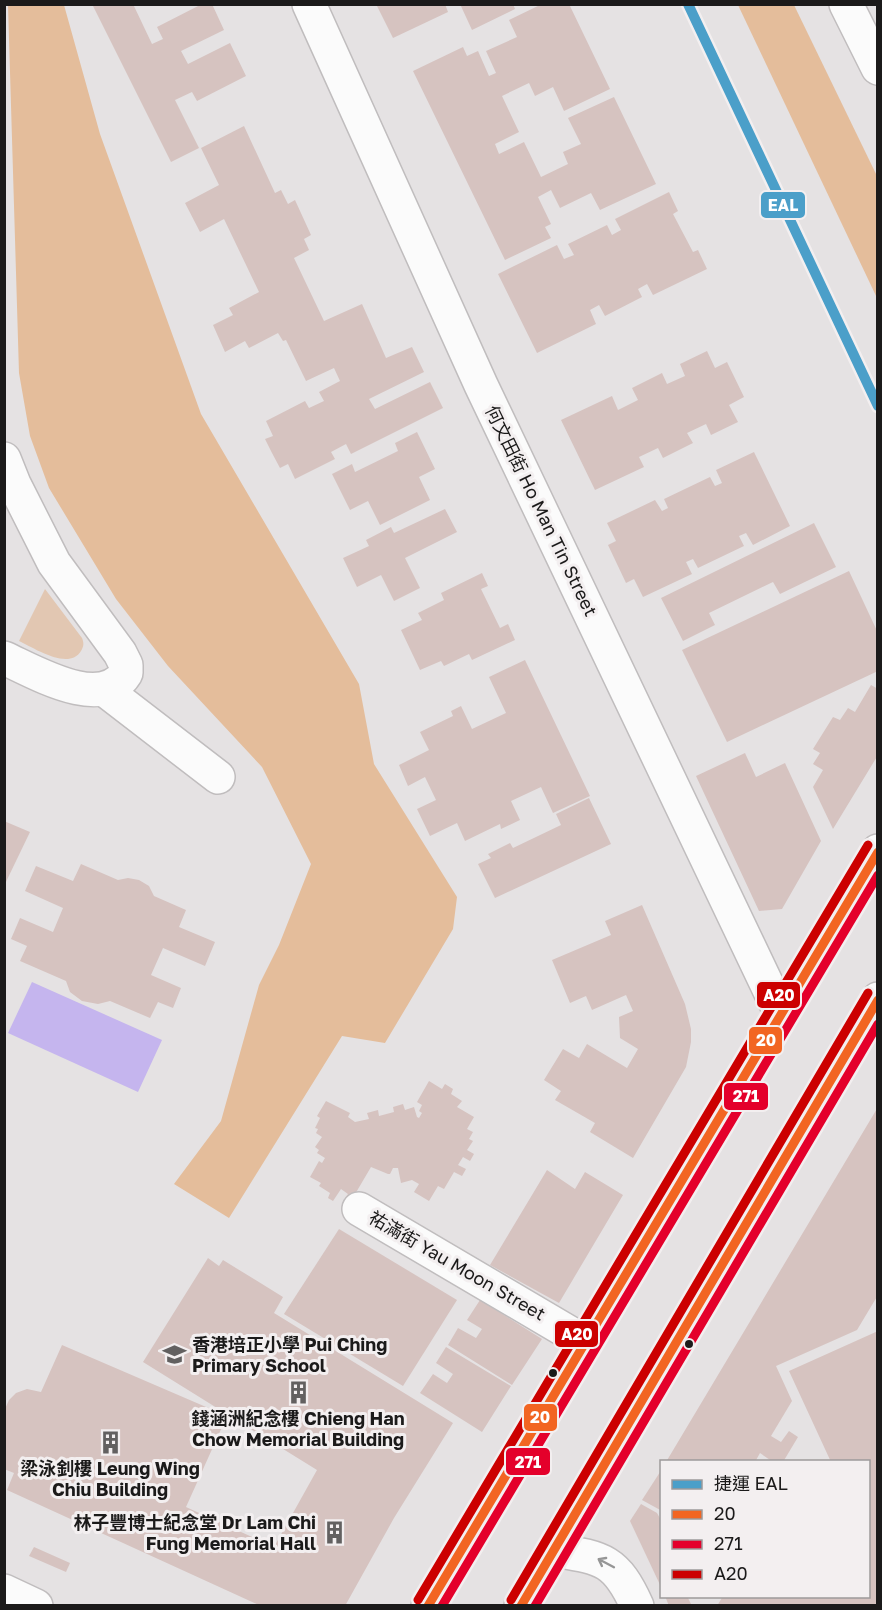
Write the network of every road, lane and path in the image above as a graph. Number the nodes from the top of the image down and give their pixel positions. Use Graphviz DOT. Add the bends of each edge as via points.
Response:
graph roads {
  1 [pos="309,4"];
  2 [pos="846,4"];
  3 [pos="878,68"];
  4 [pos="4,459"];
  5 [pos="4,658"];
  6 [pos="105,690"];
  7 [pos="218,777"];
  8 [pos="878,851"];
  9 [pos="878,999"];
  10 [pos="781,1014"];
  11 [pos="359,1209"];
  12 [pos="585,1342"];
  13 [pos="554,1551"];
  14 [pos="4,1592"];
  15 [pos="36,1605"];
  16 [pos="428,1605"];
  17 [pos="521,1605"];
  18 [pos="637,1605"];
  1 -- 10 [label="street, 何文田街 Ho Man Tin Street" via="481,385"];
  2 -- 3 [label="street"];
  4 -- 6 [label="street" via="54,563 126,665 122,679"];
  5 -- 6 [label="street" via="71,686"];
  6 -- 7 [label="street"];
  8 -- 10 [label="street"];
  9 -- 13 [label="street"];
  10 -- 12 [label="street"];
  11 -- 12 [label="street, 祐滿街 Yau Moon Street"];
  12 -- 16 [label="street"];
  13 -- 17 [label="street"];
  18 -- 13 [label="street, one-way" via="614,1567 592,1556"];
  14 -- 15 [label="street"];
}
